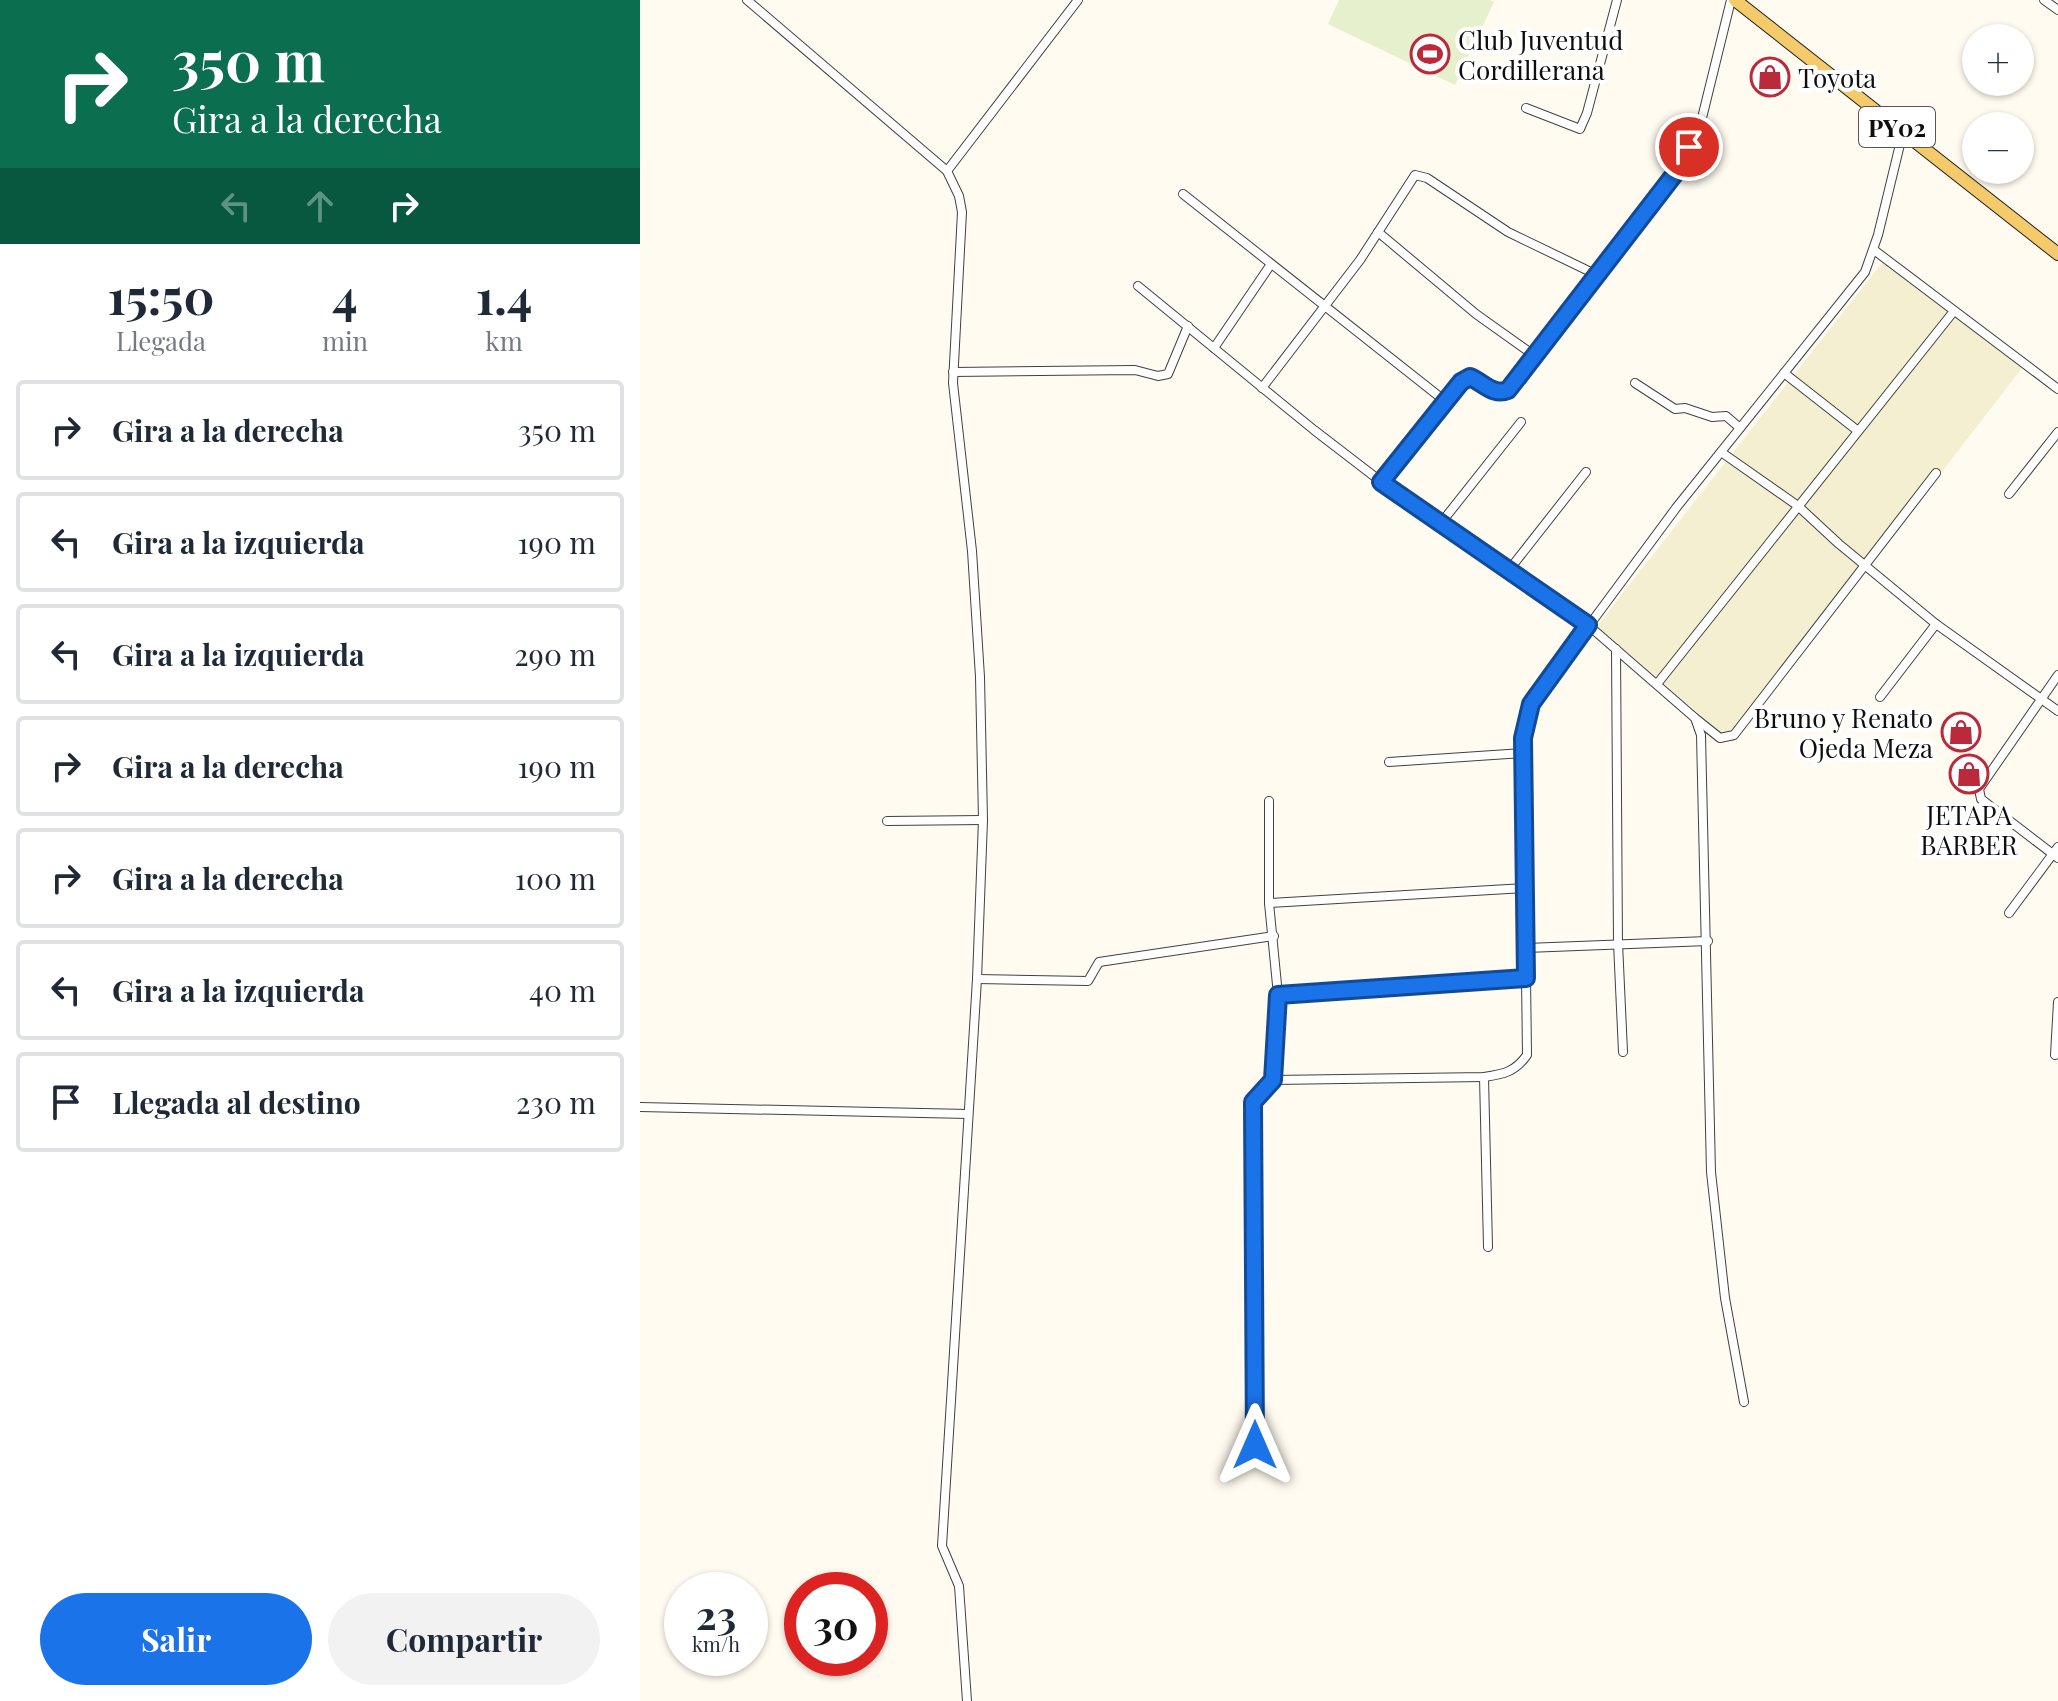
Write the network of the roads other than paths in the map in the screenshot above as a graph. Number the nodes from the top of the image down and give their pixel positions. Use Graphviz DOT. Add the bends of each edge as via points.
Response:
graph roads {
  1 [pos="747,0"];
  2 [pos="1078,0"];
  3 [pos="1617,0"];
  4 [pos="1733,0"];
  5 [pos="2044,0"];
  6 [pos="2058,10"];
  7 [pos="1526,108"];
  8 [pos="1903,132"];
  9 [pos="947,171"];
  10 [pos="1183,194"];
  11 [pos="1378,232"];
  12 [pos="1874,250"];
  13 [pos="2058,254"];
  14 [pos="1271,264"];
  15 [pos="1597,275"];
  16 [pos="1138,286"];
  17 [pos="1325,306"];
  18 [pos="1954,311"];
  19 [pos="1188,326"];
  20 [pos="1214,348"];
  21 [pos="1535,356"];
  22 [pos="953,372"];
  23 [pos="1784,373"];
  24 [pos="1635,383"];
  25 [pos="1262,388"];
  26 [pos="2058,389"];
  27 [pos="1445,401"];
  28 [pos="1521,422"];
  29 [pos="1740,428"];
  30 [pos="1858,431"];
  31 [pos="2058,432"];
  32 [pos="1721,452"];
  33 [pos="1586,472"];
  34 [pos="1936,473"];
  35 [pos="1381,482"];
  36 [pos="2009,494"];
  37 [pos="1798,506"];
  38 [pos="1441,523"];
  39 [pos="1864,566"];
  40 [pos="1509,570"];
  41 [pos="1936,624"];
  42 [pos="1588,625"];
  43 [pos="1616,648"];
  44 [pos="2058,675"];
  45 [pos="1657,684"];
  46 [pos="1880,697"];
  47 [pos="2042,698"];
  48 [pos="2058,711"];
  49 [pos="1695,718"];
  50 [pos="1523,753"];
  51 [pos="1389,762"];
  52 [pos="1269,801"];
  53 [pos="983,820"];
  54 [pos="887,821"];
  55 [pos="2056,853"];
  56 [pos="1525,888"];
  57 [pos="1269,903"];
  58 [pos="2009,913"];
  59 [pos="1274,936"];
  60 [pos="1708,941"];
  61 [pos="1618,943"];
  62 [pos="1526,948"];
  63 [pos="1526,978"];
  64 [pos="977,979"];
  65 [pos="1278,995"];
  66 [pos="2058,1002"];
  67 [pos="1623,1052"];
  68 [pos="2055,1055"];
  69 [pos="1484,1077"];
  70 [pos="1273,1080"];
  71 [pos="640,1107"];
  72 [pos="968,1114"];
  73 [pos="1488,1247"];
  74 [pos="1744,1402"];
  75 [pos="1255,1445"];
  76 [pos="967,1701"];
  1 -- 9 [label="street"];
  2 -- 9 [label="street"];
  3 -- 7 [label="street" via="1580,129"];
  4 -- 8 [label="main road, PY02"];
  4 -- 15 [label="street" via="1701,122 1689,147 1677,171"];
  5 -- 6 [label="street"];
  8 -- 12 [label="street"];
  8 -- 13 [label="main road, PY02"];
  9 -- 22 [label="street" via="962,212"];
  10 -- 14 [label="street"];
  11 -- 15 [label="street" via="1415,175 1508,232"];
  11 -- 17 [label="street"];
  11 -- 21 [label="street"];
  12 -- 18 [label="street"];
  12 -- 23 [label="street" via="1865,272"];
  14 -- 17 [label="street"];
  14 -- 20 [label="street"];
  15 -- 21 [label="street"];
  16 -- 19 [label="street"];
  17 -- 25 [label="street"];
  17 -- 27 [label="street"];
  18 -- 26 [label="street"];
  18 -- 30 [label="street"];
  19 -- 20 [label="street"];
  19 -- 22 [label="street" via="1172,369 1158,376 1135,370"];
  20 -- 25 [label="street"];
  21 -- 27 [label="street" via="1508,390 1492,390 1470,377"];
  22 -- 53 [label="street" via="972,551"];
  23 -- 29 [label="street"];
  23 -- 30 [label="street"];
  24 -- 29 [label="street" via="1675,409 1726,416"];
  25 -- 35 [label="street"];
  27 -- 35 [label="street"];
  28 -- 38 [label="street"];
  29 -- 32 [label="street"];
  30 -- 37 [label="street"];
  31 -- 36 [label="street"];
  32 -- 37 [label="street"];
  32 -- 42 [label="street"];
  33 -- 40 [label="street"];
  34 -- 39 [label="street"];
  35 -- 38 [label="street"];
  37 -- 39 [label="street"];
  37 -- 45 [label="street"];
  38 -- 40 [label="street"];
  39 -- 41 [label="street"];
  39 -- 49 [label="street" via="1734,735 1720,738"];
  40 -- 42 [label="street"];
  41 -- 46 [label="street"];
  41 -- 47 [label="street"];
  42 -- 43 [label="street"];
  42 -- 50 [label="street" via="1531,704"];
  43 -- 45 [label="street"];
  43 -- 61 [label="street"];
  44 -- 47 [label="street"];
  45 -- 49 [label="street"];
  47 -- 48 [label="street"];
  47 -- 55 [label="street" via="1979,789 1981,799"];
  49 -- 60 [label="street" via="1701,735"];
  50 -- 51 [label="street"];
  50 -- 56 [label="street"];
  52 -- 57 [label="street"];
  53 -- 54 [label="street"];
  53 -- 64 [label="street"];
  55 -- 58 [label="street"];
  56 -- 57 [label="street"];
  56 -- 62 [label="street"];
  57 -- 59 [label="street"];
  59 -- 64 [label="street" via="1099,962 1088,981"];
  59 -- 65 [label="street"];
  60 -- 61 [label="street"];
  60 -- 74 [label="street" via="1714,1219"];
  61 -- 62 [label="street"];
  61 -- 67 [label="street"];
  62 -- 63 [label="street"];
  63 -- 65 [label="street"];
  63 -- 69 [label="street" via="1527,1055 1507,1074"];
  64 -- 72 [label="street"];
  65 -- 70 [label="street"];
  66 -- 68 [label="street"];
  69 -- 70 [label="street"];
  69 -- 73 [label="street"];
  70 -- 75 [label="street" via="1253,1102"];
  71 -- 72 [label="street"];
  72 -- 76 [label="street" via="942,1546 959,1586"];
}
